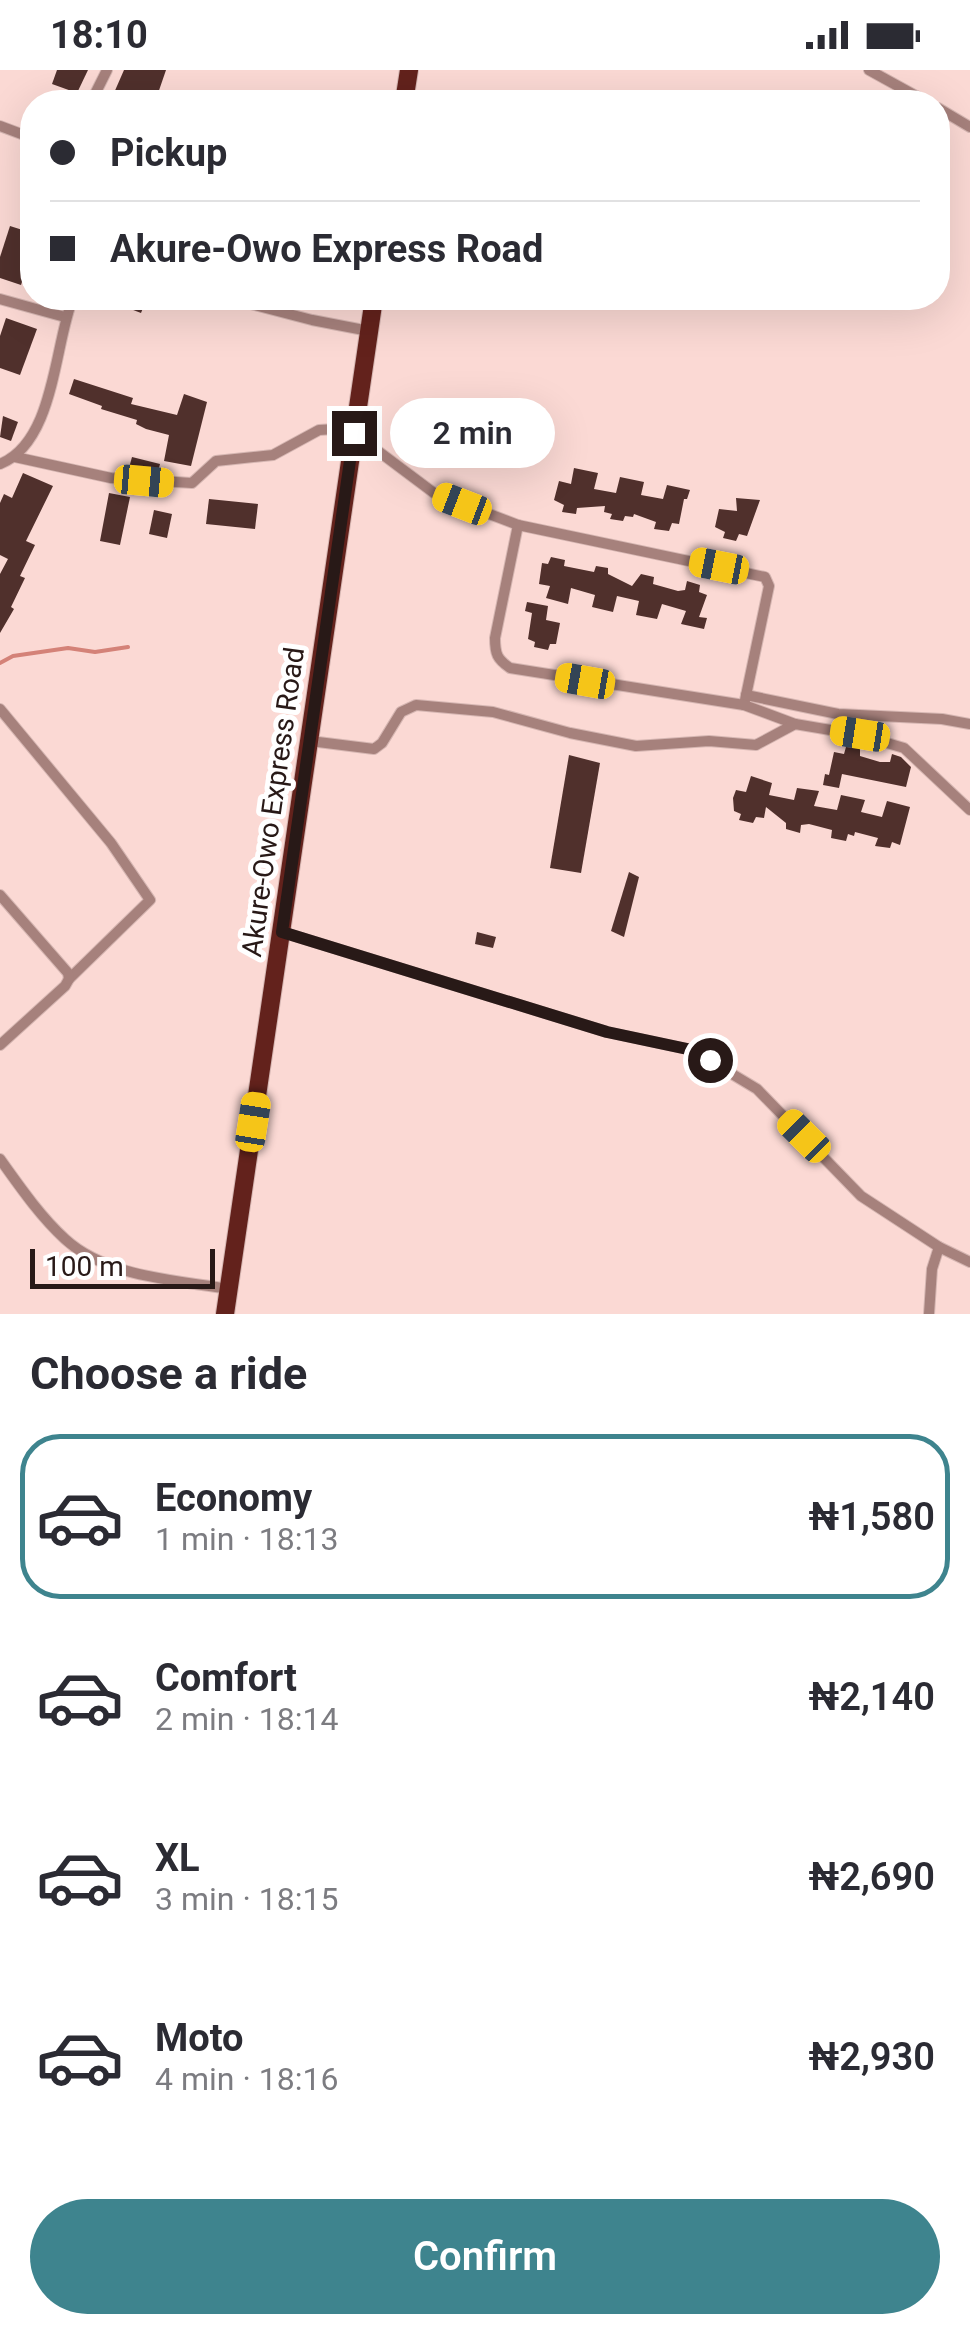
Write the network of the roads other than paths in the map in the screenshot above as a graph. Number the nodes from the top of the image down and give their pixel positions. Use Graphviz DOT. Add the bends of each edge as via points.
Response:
graph roads {
  1 [pos="869,70"];
  2 [pos="906,90"];
  3 [pos="38,310"];
  4 [pos="68,310"];
  5 [pos="274,310"];
  6 [pos="372,310"];
  7 [pos="65,317"];
  8 [pos="369,330"];
  9 [pos="354,433"];
  10 [pos="15,457"];
  11 [pos="0,464"];
  12 [pos="518,525"];
  13 [pos="745,700"];
  14 [pos="0,710"];
  15 [pos="795,724"];
  16 [pos="970,724"];
  17 [pos="310,742"];
  18 [pos="970,810"];
  19 [pos="0,895"];
  20 [pos="282,932"];
  21 [pos="69,979"];
  22 [pos="0,1045"];
  23 [pos="0,1160"];
  24 [pos="939,1247"];
  25 [pos="970,1262"];
  26 [pos="228,1289"];
  27 [pos="225,1314"];
  28 [pos="929,1314"];
  1 -- 2 [label="street"];
  3 -- 7 [label="street"];
  4 -- 7 [label="street"];
  5 -- 8 [label="street"];
  6 -- 8 [label="highway, Akure-Owo Express Road"];
  7 -- 10 [label="street" via="37,424"];
  8 -- 9 [label="highway, Akure-Owo Express Road"];
  9 -- 10 [label="street" via="318,430 273,454 216,461 192,483 111,478"];
  9 -- 12 [label="street" via="434,493"];
  9 -- 17 [label="highway, Akure-Owo Express Road"];
  10 -- 11 [label="street"];
  12 -- 13 [label="street" via="765,578 769,586"];
  12 -- 13 [label="street" via="495,638 500,661 510,668"];
  13 -- 15 [label="street"];
  13 -- 16 [label="street"];
  14 -- 21 [label="street" via="149,896"];
  15 -- 17 [label="street" via="756,745 709,740 636,746 494,712 416,704 401,712 374,749"];
  15 -- 18 [label="street" via="904,748"];
  17 -- 20 [label="highway, Akure-Owo Express Road"];
  19 -- 21 [label="street"];
  20 -- 24 [label="street" via="607,1032 692,1050 756,1089 861,1196"];
  20 -- 26 [label="highway, Akure-Owo Express Road"];
  21 -- 22 [label="street"];
  23 -- 26 [label="street" via="66,1240 91,1257"];
  24 -- 25 [label="street"];
  24 -- 28 [label="street"];
  26 -- 27 [label="highway, Akure-Owo Express Road"];
}
